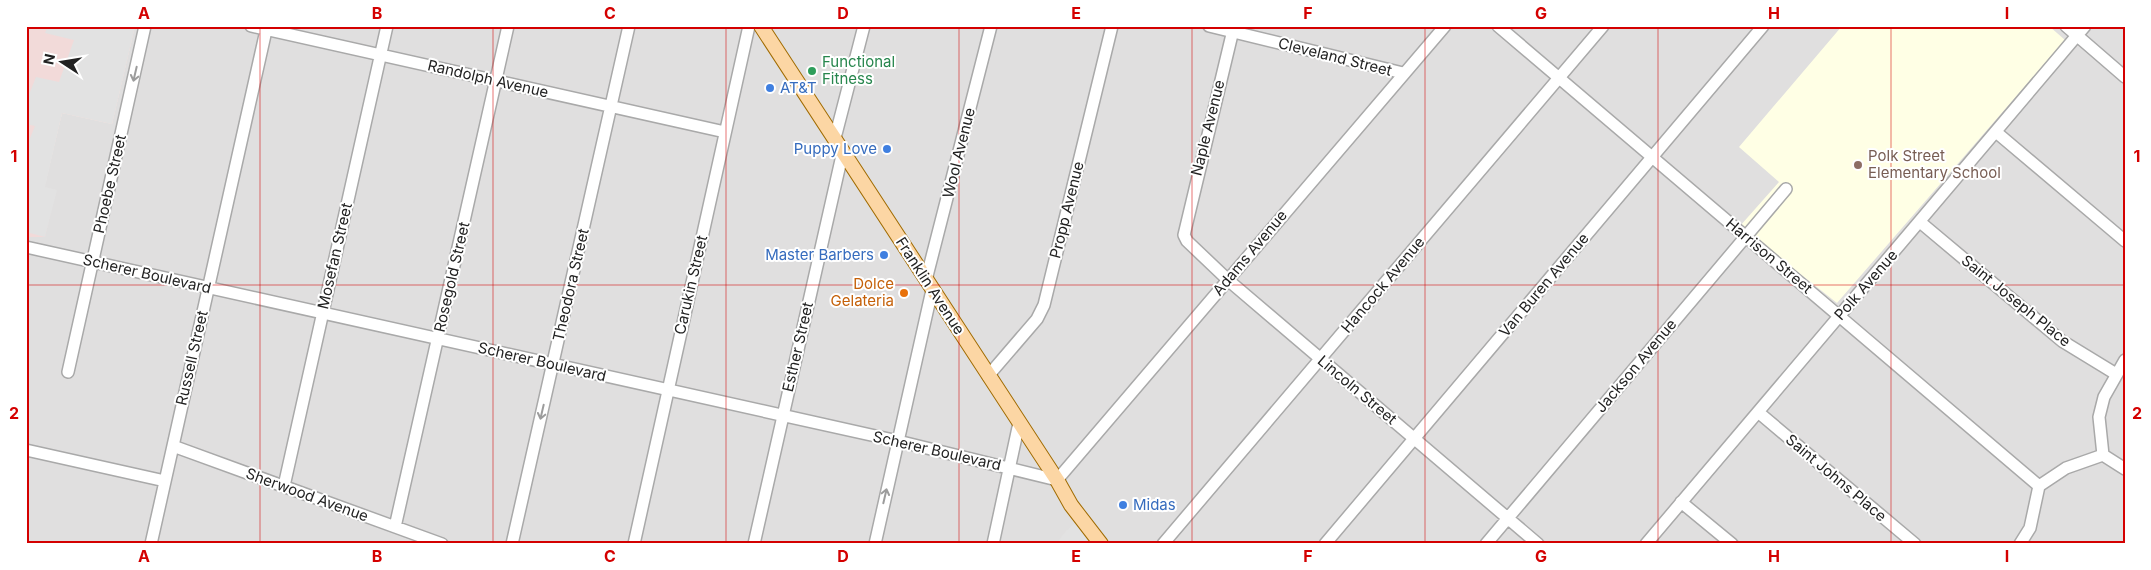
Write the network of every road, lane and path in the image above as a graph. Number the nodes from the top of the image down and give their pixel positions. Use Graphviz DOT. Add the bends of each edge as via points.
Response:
graph roads {
  1 [pos="145,26"];
  2 [pos="251,26"];
  3 [pos="387,26"];
  4 [pos="508,26"];
  5 [pos="629,26"];
  6 [pos="749,26"];
  7 [pos="761,26"];
  8 [pos="864,26"];
  9 [pos="991,26"];
  10 [pos="1112,26"];
  11 [pos="1209,26"];
  12 [pos="1445,26"];
  13 [pos="1498,26"];
  14 [pos="1603,26"];
  15 [pos="1763,26"];
  16 [pos="2066,26"];
  17 [pos="2085,26"];
  18 [pos="266,28"];
  19 [pos="1233,29"];
  20 [pos="2077,36"];
  21 [pos="380,55"];
  22 [pos="1403,73"];
  23 [pos="2125,77"];
  24 [pos="1558,79"];
  25 [pos="495,81"];
  26 [pos="611,107"];
  27 [pos="725,132"];
  28 [pos="1996,132"];
  29 [pos="835,138"];
  30 [pos="843,151"];
  31 [pos="1652,158"];
  32 [pos="1786,188"];
  33 [pos="1920,222"];
  34 [pos="1185,230"];
  35 [pos="1746,236"];
  36 [pos="2125,240"];
  37 [pos="26,247"];
  38 [pos="93,262"];
  39 [pos="1228,280"];
  40 [pos="929,285"];
  41 [pos="208,288"];
  42 [pos="323,313"];
  43 [pos="1840,316"];
  44 [pos="438,339"];
  45 [pos="1321,359"];
  46 [pos="2125,360"];
  47 [pos="552,365"];
  48 [pos="68,372"];
  49 [pos="2116,374"];
  50 [pos="988,376"];
  51 [pos="668,390"];
  52 [pos="1758,412"];
  53 [pos="782,416"];
  54 [pos="1019,423"];
  55 [pos="1414,438"];
  56 [pos="898,441"];
  57 [pos="172,446"];
  58 [pos="26,450"];
  59 [pos="2103,455"];
  60 [pos="1009,468"];
  61 [pos="2125,470"];
  62 [pos="1058,480"];
  63 [pos="165,481"];
  64 [pos="284,486"];
  65 [pos="2039,486"];
  66 [pos="1681,502"];
  67 [pos="1508,518"];
  68 [pos="395,527"];
  69 [pos="151,544"];
  70 [pos="442,544"];
  71 [pos="512,544"];
  72 [pos="634,544"];
  73 [pos="754,544"];
  74 [pos="875,544"];
  75 [pos="993,544"];
  76 [pos="1101,544"];
  77 [pos="1163,544"];
  78 [pos="1325,544"];
  79 [pos="1486,544"];
  80 [pos="1538,544"];
  81 [pos="1646,544"];
  82 [pos="1732,544"];
  83 [pos="1915,544"];
  84 [pos="2020,544"];
  1 -- 38 [label="street, Phoebe Street, one-way"];
  2 -- 18 [label="street, Randolph Avenue"];
  3 -- 21 [label="street, Mosefan Street"];
  4 -- 25 [label="street, Rosegold Street"];
  5 -- 26 [label="street, Theodora Street"];
  6 -- 27 [label="street, Carukin Street"];
  7 -- 29 [label="main road, Franklin Avenue"];
  8 -- 29 [label="street"];
  9 -- 40 [label="street, Wool Avenue"];
  10 -- 50 [label="street, Propp Avenue" via="1044,306 1037,319"];
  11 -- 19 [label="street, Cleveland Street"];
  12 -- 22 [label="street, Adams Avenue"];
  13 -- 24 [label="street, Harrison Street"];
  14 -- 24 [label="street, Hancock Avenue"];
  15 -- 31 [label="street, Van Buren Avenue"];
  16 -- 20 [label="street"];
  17 -- 20 [label="street, Polk Avenue"];
  18 -- 21 [label="street, Randolph Avenue"];
  18 -- 41 [label="street, Russell Street"];
  19 -- 22 [label="street, Cleveland Street"];
  19 -- 34 [label="street, Naple Avenue"];
  20 -- 23 [label="street"];
  20 -- 28 [label="street, Polk Avenue"];
  21 -- 25 [label="street, Randolph Avenue"];
  21 -- 42 [label="street, Mosefan Street"];
  22 -- 39 [label="street, Adams Avenue"];
  24 -- 31 [label="street, Harrison Street"];
  24 -- 45 [label="street, Hancock Avenue"];
  25 -- 26 [label="street, Randolph Avenue"];
  25 -- 44 [label="street, Rosegold Street"];
  26 -- 27 [label="street, Randolph Avenue"];
  26 -- 47 [label="street, Theodora Street"];
  27 -- 51 [label="street, Carukin Street"];
  28 -- 33 [label="street, Polk Avenue"];
  28 -- 36 [label="street"];
  29 -- 30 [label="main road, Franklin Avenue"];
  30 -- 40 [label="main road, Franklin Avenue"];
  30 -- 53 [label="street, Esther Street"];
  31 -- 35 [label="street, Harrison Street"];
  31 -- 55 [label="street, Van Buren Avenue"];
  32 -- 35 [label="street, Jackson Avenue"];
  33 -- 43 [label="street, Polk Avenue"];
  33 -- 49 [label="street, Saint Joseph Place" via="2062,342"];
  34 -- 39 [label="street, Lincoln Street" via="1187,241"];
  35 -- 43 [label="street, Harrison Street"];
  35 -- 67 [label="street, Jackson Avenue"];
  37 -- 38 [label="street, Scherer Boulevard"];
  38 -- 41 [label="street, Scherer Boulevard"];
  38 -- 48 [label="street, Phoebe Street"];
  39 -- 45 [label="street, Lincoln Street"];
  39 -- 62 [label="street, Adams Avenue"];
  40 -- 50 [label="main road, Franklin Avenue"];
  40 -- 56 [label="street, Wool Avenue"];
  41 -- 42 [label="street, Scherer Boulevard"];
  41 -- 57 [label="street, Russell Street"];
  42 -- 44 [label="street, Scherer Boulevard"];
  42 -- 64 [label="street, Mosefan Street"];
  43 -- 52 [label="street, Polk Avenue"];
  43 -- 65 [label="street, Harrison Street"];
  44 -- 47 [label="street, Scherer Boulevard"];
  44 -- 68 [label="street, Rosegold Street"];
  45 -- 55 [label="street, Lincoln Street"];
  45 -- 77 [label="street, Hancock Avenue"];
  46 -- 49 [label="street"];
  47 -- 51 [label="street, Scherer Boulevard"];
  47 -- 71 [label="street, Theodora Street, one-way"];
  49 -- 59 [label="street" via="2104,396 2099,417"];
  50 -- 54 [label="main road, Franklin Avenue"];
  51 -- 53 [label="street, Scherer Boulevard"];
  51 -- 72 [label="street, Carukin Street"];
  52 -- 66 [label="street, Polk Avenue"];
  52 -- 83 [label="street, Saint Johns Place"];
  53 -- 56 [label="street, Scherer Boulevard"];
  53 -- 73 [label="street, Esther Street"];
  54 -- 60 [label="street"];
  54 -- 62 [label="main road, Franklin Avenue"];
  55 -- 67 [label="street, Lincoln Street"];
  55 -- 78 [label="street, Van Buren Avenue"];
  56 -- 60 [label="street, Scherer Boulevard"];
  74 -- 56 [label="street, Wool Avenue, one-way"];
  57 -- 63 [label="street, Russell Street"];
  57 -- 64 [label="street, Sherwood Avenue"];
  58 -- 63 [label="street"];
  59 -- 61 [label="street"];
  59 -- 65 [label="street" via="2066,468"];
  60 -- 62 [label="street, Scherer Boulevard"];
  60 -- 75 [label="street"];
  62 -- 76 [label="main road, Franklin Avenue" via="1071,505"];
  63 -- 69 [label="street, Russell Street"];
  64 -- 68 [label="street, Sherwood Avenue"];
  65 -- 84 [label="street" via="2030,528"];
  66 -- 81 [label="street, Polk Avenue"];
  66 -- 82 [label="street"];
  67 -- 79 [label="street, Jackson Avenue"];
  67 -- 80 [label="street, Lincoln Street"];
  68 -- 70 [label="street, Sherwood Avenue"];
}
